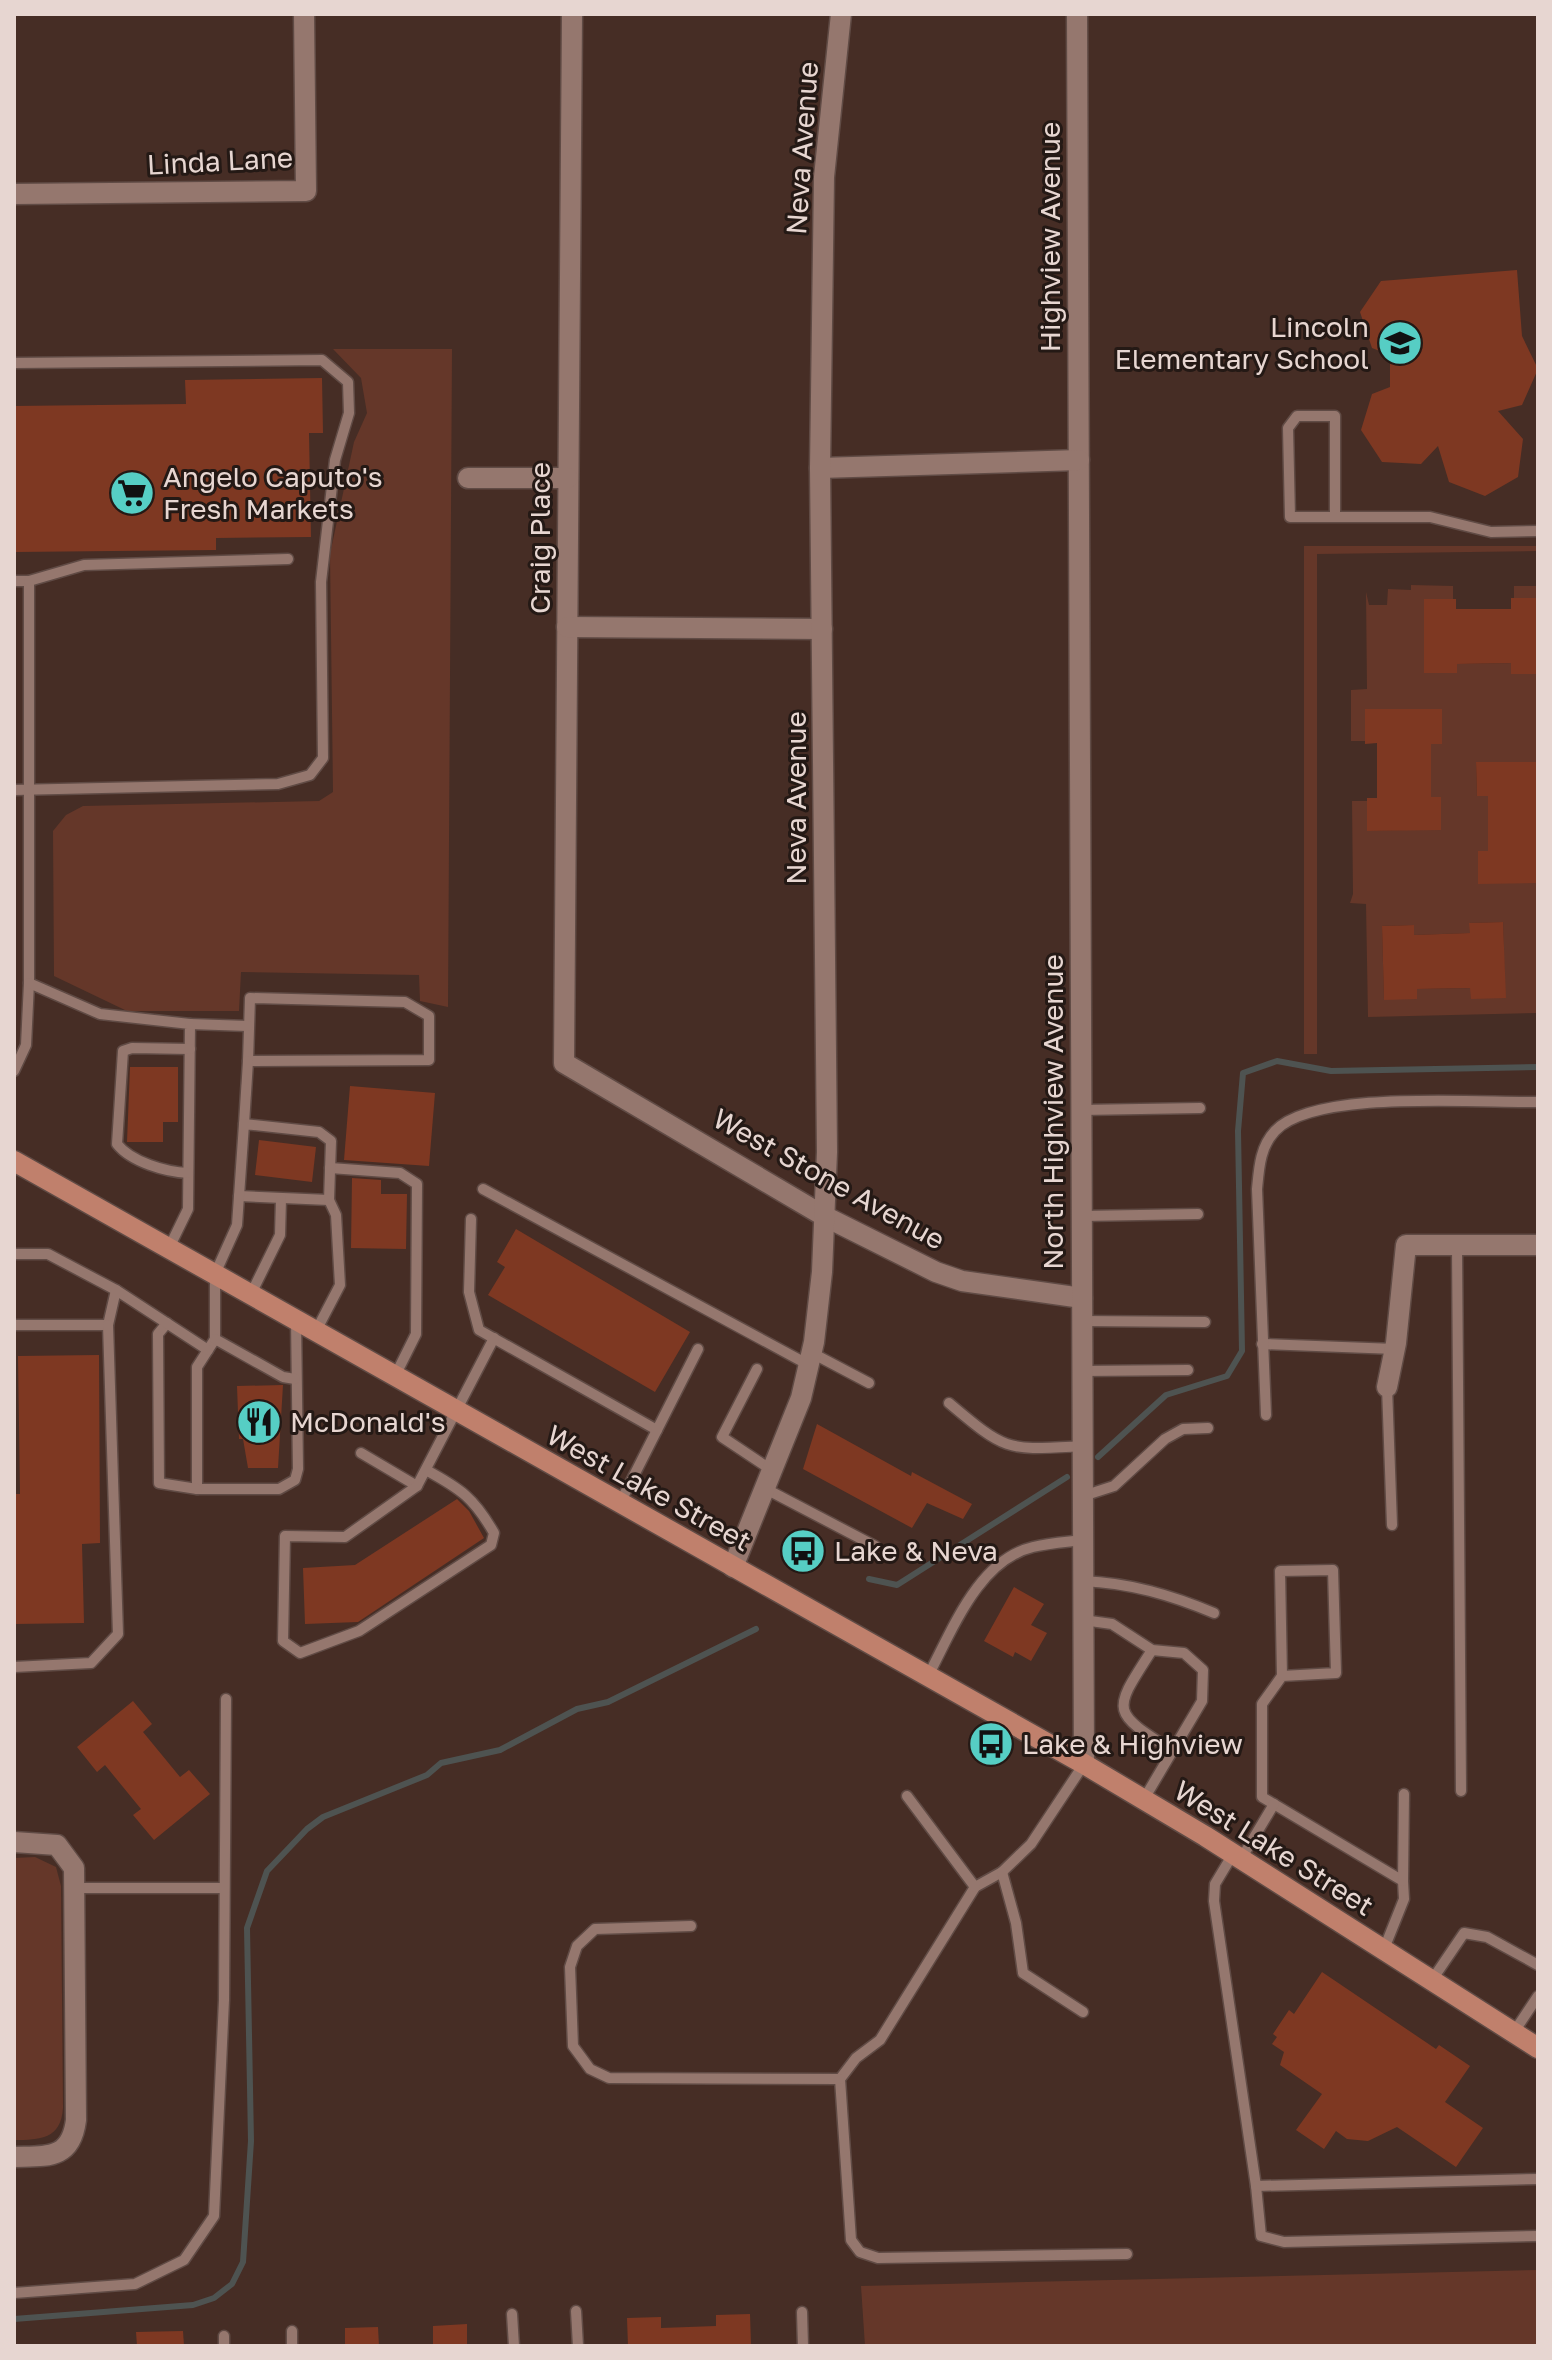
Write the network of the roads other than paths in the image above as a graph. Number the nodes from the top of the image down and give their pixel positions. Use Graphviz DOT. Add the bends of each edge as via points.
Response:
graph roads {
  1 [pos="304,14"];
  2 [pos="572,14"];
  3 [pos="841,14"];
  4 [pos="1077,14"];
  5 [pos="14,194"];
  6 [pos="14,363"];
  7 [pos="1079,460"];
  8 [pos="820,468"];
  9 [pos="468,478"];
  10 [pos="568,478"];
  11 [pos="1335,517"];
  12 [pos="1538,531"];
  13 [pos="288,559"];
  14 [pos="14,581"];
  15 [pos="29,581"];
  16 [pos="567,627"];
  17 [pos="822,629"];
  18 [pos="14,790"];
  19 [pos="29,790"];
  20 [pos="14,946"];
  21 [pos="29,946"];
  22 [pos="29,983"];
  23 [pos="190,1024"];
  24 [pos="248,1026"];
  25 [pos="190,1049"];
  26 [pos="248,1061"];
  27 [pos="564,1063"];
  28 [pos="14,1071"];
  29 [pos="1538,1102"];
  30 [pos="1200,1108"];
  31 [pos="1081,1110"];
  32 [pos="244,1124"];
  33 [pos="14,1161"];
  34 [pos="330,1168"];
  35 [pos="188,1173"];
  36 [pos="483,1189"];
  37 [pos="239,1196"];
  38 [pos="281,1199"];
  39 [pos="329,1200"];
  40 [pos="1198,1214"];
  41 [pos="824,1216"];
  42 [pos="1082,1216"];
  43 [pos="471,1219"];
  44 [pos="1457,1245"];
  45 [pos="1538,1245"];
  46 [pos="169,1248"];
  47 [pos="14,1254"];
  48 [pos="215,1274"];
  49 [pos="116,1290"];
  50 [pos="251,1294"];
  51 [pos="1082,1298"];
  52 [pos="296,1320"];
  53 [pos="1082,1321"];
  54 [pos="1205,1322"];
  55 [pos="167,1323"];
  56 [pos="14,1325"];
  57 [pos="108,1325"];
  58 [pos="316,1331"];
  59 [pos="494,1338"];
  60 [pos="215,1339"];
  61 [pos="1262,1344"];
  62 [pos="698,1349"];
  63 [pos="1395,1349"];
  64 [pos="208,1350"];
  65 [pos="810,1359"];
  66 [pos="757,1369"];
  67 [pos="1188,1370"];
  68 [pos="1082,1371"];
  69 [pos="395,1376"];
  70 [pos="295,1379"];
  71 [pos="869,1383"];
  72 [pos="1387,1387"];
  73 [pos="949,1403"];
  74 [pos="454,1409"];
  75 [pos="1266,1415"];
  76 [pos="1208,1428"];
  77 [pos="657,1430"];
  78 [pos="1083,1446"];
  79 [pos="361,1453"];
  80 [pos="426,1470"];
  81 [pos="770,1480"];
  82 [pos="417,1486"];
  83 [pos="197,1489"];
  84 [pos="1083,1496"];
  85 [pos="620,1503"];
  86 [pos="1392,1525"];
  87 [pos="1083,1540"];
  88 [pos="875,1546"];
  89 [pos="733,1567"];
  90 [pos="1083,1581"];
  91 [pos="1214,1613"];
  92 [pos="1083,1620"];
  93 [pos="1152,1650"];
  94 [pos="14,1667"];
  95 [pos="928,1676"];
  96 [pos="1282,1676"];
  97 [pos="226,1699"];
  98 [pos="1173,1751"];
  99 [pos="1084,1764"];
  100 [pos="1461,1791"];
  101 [pos="1404,1794"];
  102 [pos="907,1796"];
  103 [pos="1144,1799"];
  104 [pos="1274,1804"];
  105 [pos="14,1842"];
  106 [pos="1237,1856"];
  107 [pos="1002,1872"];
  108 [pos="1403,1881"];
  109 [pos="975,1887"];
  110 [pos="76,1888"];
  111 [pos="223,1888"];
  112 [pos="691,1926"];
  113 [pos="1384,1949"];
  114 [pos="1538,1965"];
  115 [pos="1432,1980"];
  116 [pos="1538,1996"];
  117 [pos="1083,2012"];
  118 [pos="1514,2032"];
  119 [pos="1538,2048"];
  120 [pos="840,2079"];
  121 [pos="14,2157"];
  122 [pos="1538,2179"];
  123 [pos="1256,2186"];
  124 [pos="1538,2236"];
  125 [pos="1127,2254"];
  126 [pos="14,2293"];
  127 [pos="576,2311"];
  128 [pos="802,2312"];
  129 [pos="512,2314"];
  130 [pos="292,2331"];
  131 [pos="292,2346"];
  132 [pos="514,2346"];
  133 [pos="578,2346"];
  134 [pos="803,2346"];
  1 -- 5 [label="street, Linda Lane" via="306,191"];
  2 -- 10 [label="street, Craig Place"];
  3 -- 8 [label="street, Neva Avenue" via="824,177"];
  4 -- 7 [label="street, Highview Avenue"];
  6 -- 19 [label="lane" via="322,360 348,382 349,413 335,460 321,582 323,758 310,775 278,784"];
  7 -- 8 [label="street"];
  7 -- 31 [label="street, North Highview Avenue"];
  8 -- 17 [label="street, Neva Avenue"];
  9 -- 10 [label="street"];
  10 -- 16 [label="street, Craig Place"];
  11 -- 11 [label="lane" via="1335,416 1297,416 1288,428 1290,517"];
  11 -- 12 [label="lane" via="1430,517 1491,532"];
  13 -- 15 [label="lane" via="84,565"];
  14 -- 15 [label="lane"];
  15 -- 19 [label="lane"];
  16 -- 17 [label="street"];
  16 -- 27 [label="street, Craig Place"];
  17 -- 41 [label="street, Neva Avenue"];
  18 -- 19 [label="lane"];
  19 -- 21 [label="lane"];
  20 -- 21 [label="lane"];
  21 -- 22 [label="lane"];
  22 -- 23 [label="lane" via="100,1014"];
  22 -- 28 [label="lane" via="26,1045"];
  23 -- 24 [label="lane"];
  23 -- 25 [label="lane"];
  24 -- 26 [label="lane"];
  24 -- 26 [label="lane" via="250,998 405,1002 429,1016 429,1060"];
  25 -- 35 [label="lane"];
  25 -- 35 [label="lane" via="123,1051 117,1144 124,1153"];
  26 -- 32 [label="lane"];
  27 -- 41 [label="street, West Stone Avenue"];
  29 -- 61 [label="lane" via="1360,1103 1301,1115 1275,1131 1261,1154 1257,1189"];
  30 -- 31 [label="lane"];
  31 -- 42 [label="street, North Highview Avenue"];
  32 -- 34 [label="lane" via="319,1132 331,1141"];
  32 -- 37 [label="lane"];
  33 -- 46 [label="main road, West Lake Street"];
  34 -- 39 [label="lane"];
  34 -- 69 [label="lane" via="400,1173 417,1184 416,1334"];
  35 -- 46 [label="lane" via="188,1209"];
  36 -- 65 [label="lane"];
  37 -- 38 [label="lane"];
  37 -- 48 [label="lane" via="237,1225"];
  38 -- 39 [label="lane"];
  38 -- 50 [label="lane" via="280,1235"];
  39 -- 58 [label="lane" via="336,1215 340,1285"];
  40 -- 42 [label="lane"];
  41 -- 51 [label="street, West Stone Avenue" via="962,1281"];
  41 -- 65 [label="street, Neva Avenue"];
  42 -- 51 [label="street, North Highview Avenue"];
  43 -- 59 [label="lane" via="469,1292 479,1330"];
  44 -- 45 [label="street"];
  44 -- 63 [label="street" via="1406,1245"];
  44 -- 100 [label="lane"];
  46 -- 48 [label="main road, West Lake Street"];
  47 -- 49 [label="lane" via="48,1254"];
  48 -- 50 [label="main road, West Lake Street"];
  48 -- 60 [label="lane"];
  49 -- 55 [label="lane"];
  49 -- 57 [label="lane"];
  50 -- 52 [label="main road, West Lake Street"];
  51 -- 53 [label="street, North Highview Avenue"];
  52 -- 58 [label="main road, West Lake Street"];
  52 -- 70 [label="lane"];
  53 -- 54 [label="lane"];
  53 -- 68 [label="street, North Highview Avenue"];
  55 -- 64 [label="lane"];
  55 -- 83 [label="lane" via="158,1334 159,1483"];
  56 -- 57 [label="lane"];
  57 -- 94 [label="lane" via="118,1634 91,1663"];
  58 -- 69 [label="main road, West Lake Street"];
  59 -- 74 [label="lane"];
  59 -- 77 [label="lane"];
  60 -- 64 [label="lane"];
  60 -- 70 [label="lane"];
  61 -- 63 [label="lane"];
  61 -- 75 [label="lane"];
  62 -- 77 [label="lane"];
  63 -- 72 [label="street"];
  64 -- 83 [label="lane" via="197,1367"];
  65 -- 71 [label="lane"];
  65 -- 81 [label="street, Neva Avenue"];
  66 -- 81 [label="lane" via="722,1437"];
  67 -- 68 [label="lane"];
  68 -- 78 [label="street, North Highview Avenue"];
  69 -- 74 [label="main road, West Lake Street"];
  70 -- 83 [label="lane" via="295,1480 279,1489"];
  72 -- 86 [label="lane"];
  73 -- 78 [label="lane" via="1004,1446"];
  74 -- 80 [label="lane"];
  74 -- 85 [label="main road, West Lake Street"];
  76 -- 84 [label="lane" via="1183,1429 1114,1486"];
  77 -- 85 [label="lane"];
  78 -- 84 [label="street, North Highview Avenue"];
  79 -- 82 [label="lane"];
  80 -- 82 [label="lane"];
  80 -- 82 [label="lane" via="477,1503 494,1533 491,1545 359,1631 300,1653 283,1641 285,1536 345,1537"];
  81 -- 88 [label="lane"];
  81 -- 89 [label="street, Neva Avenue"];
  84 -- 87 [label="street, North Highview Avenue"];
  85 -- 89 [label="main road, West Lake Street"];
  87 -- 90 [label="street, North Highview Avenue"];
  87 -- 95 [label="lane" via="1030,1547 993,1570 965,1606"];
  89 -- 95 [label="main road, West Lake Street"];
  90 -- 91 [label="lane" via="1114,1582 1174,1596"];
  90 -- 92 [label="street, North Highview Avenue"];
  92 -- 93 [label="lane" via="1112,1624"];
  92 -- 99 [label="street, North Highview Avenue"];
  93 -- 98 [label="lane" via="1122,1704 1129,1723"];
  93 -- 98 [label="lane" via="1184,1653 1205,1679 1202,1701"];
  95 -- 99 [label="main road, West Lake Street"];
  96 -- 96 [label="lane" via="1336,1673 1333,1570 1280,1571"];
  96 -- 104 [label="lane" via="1262,1704 1262,1797"];
  97 -- 111 [label="lane"];
  98 -- 103 [label="lane"];
  99 -- 103 [label="main road, West Lake Street"];
  99 -- 107 [label="lane" via="1031,1844"];
  101 -- 108 [label="lane"];
  102 -- 109 [label="lane"];
  103 -- 106 [label="main road, West Lake Street"];
  104 -- 106 [label="lane"];
  104 -- 108 [label="lane"];
  105 -- 110 [label="street" via="57,1845 67,1855"];
  106 -- 113 [label="main road, West Lake Street"];
  106 -- 123 [label="lane" via="1215,1884 1214,1901"];
  107 -- 109 [label="lane"];
  107 -- 117 [label="lane" via="1023,1973"];
  108 -- 113 [label="lane" via="1404,1899"];
  109 -- 120 [label="lane" via="880,2040"];
  110 -- 111 [label="lane"];
  110 -- 121 [label="street" via="76,2120 69,2145 44,2157"];
  111 -- 126 [label="lane" via="214,2216 184,2260 135,2284"];
  112 -- 120 [label="lane" via="595,1929 577,1946 570,1967 573,2046 590,2069 609,2078"];
  113 -- 115 [label="main road, West Lake Street"];
  114 -- 115 [label="lane" via="1487,1937 1464,1933"];
  115 -- 118 [label="main road, West Lake Street"];
  116 -- 118 [label="lane"];
  118 -- 119 [label="main road, West Lake Street"];
  120 -- 125 [label="lane" via="851,2240 860,2252 878,2258"];
  122 -- 123 [label="lane"];
  123 -- 124 [label="lane" via="1261,2236 1284,2242"];
  127 -- 133 [label="lane"];
  128 -- 134 [label="lane"];
  129 -- 132 [label="lane"];
  130 -- 131 [label="lane"];
}
